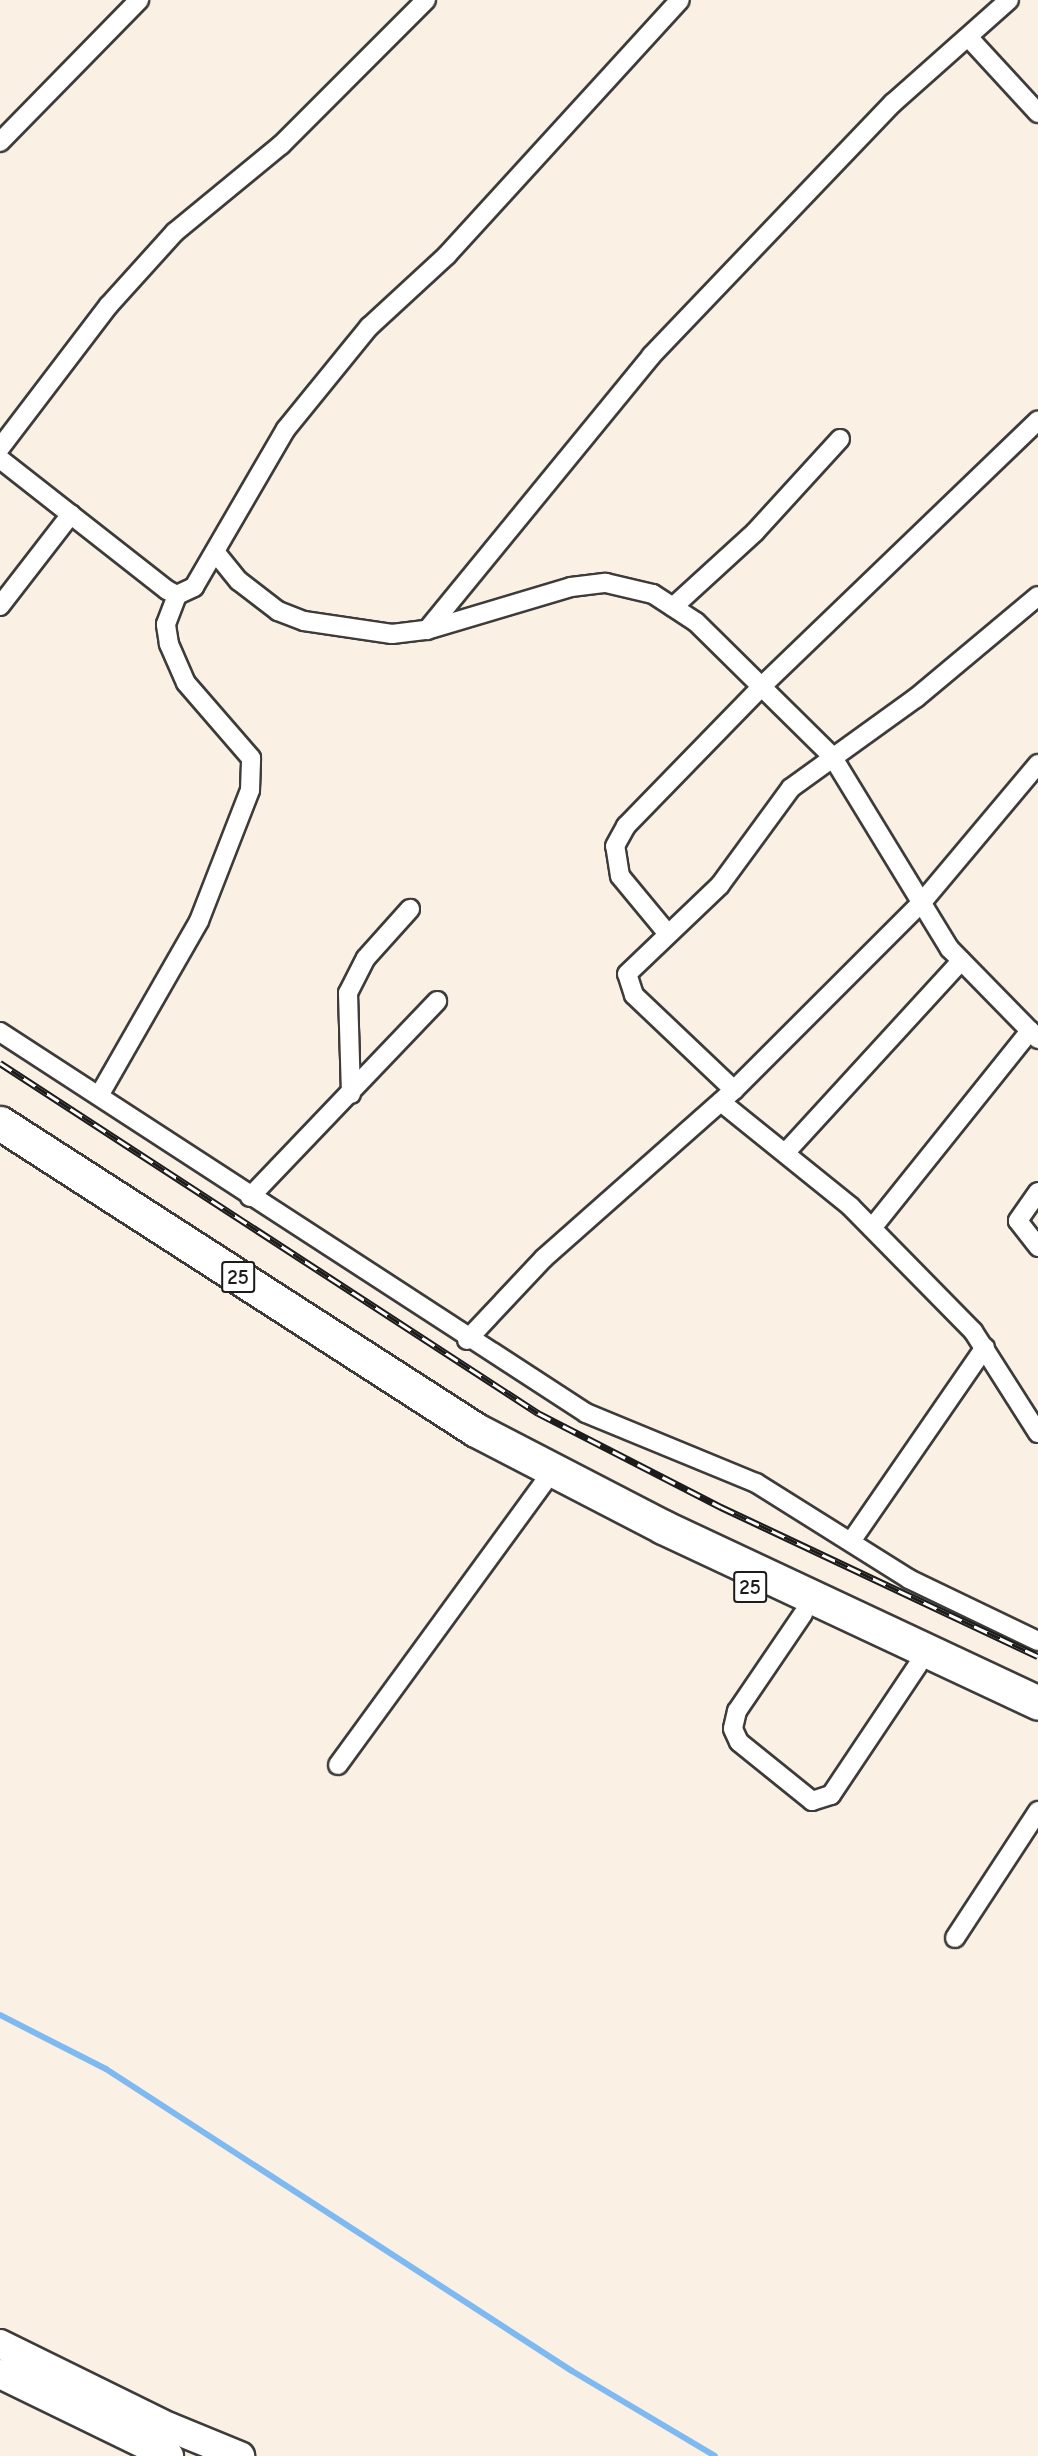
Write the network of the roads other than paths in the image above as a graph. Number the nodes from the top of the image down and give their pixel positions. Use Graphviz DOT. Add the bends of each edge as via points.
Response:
graph roads {
  1 [pos="139,0"];
  2 [pos="426,0"];
  3 [pos="681,0"];
  4 [pos="1009,0"];
  5 [pos="969,38"];
  6 [pos="1038,113"];
  7 [pos="0,142"];
  8 [pos="1038,420"];
  9 [pos="840,439"];
  10 [pos="0,448"];
  11 [pos="0,459"];
  12 [pos="71,514"];
  13 [pos="216,553"];
  14 [pos="177,595"];
  15 [pos="1038,596"];
  16 [pos="0,606"];
  17 [pos="673,607"];
  18 [pos="427,630"];
  19 [pos="762,686"];
  20 [pos="832,756"];
  21 [pos="1038,764"];
  22 [pos="923,901"];
  23 [pos="410,909"];
  24 [pos="668,934"];
  25 [pos="961,961"];
  26 [pos="437,1001"];
  27 [pos="0,1032"];
  28 [pos="1035,1034"];
  29 [pos="100,1094"];
  30 [pos="351,1094"];
  31 [pos="727,1096"];
  32 [pos="0,1123"];
  33 [pos="787,1151"];
  34 [pos="1038,1192"];
  35 [pos="250,1197"];
  36 [pos="872,1228"];
  37 [pos="1038,1246"];
  38 [pos="467,1340"];
  39 [pos="985,1347"];
  40 [pos="476,1430"];
  41 [pos="1038,1433"];
  42 [pos="544,1483"];
  43 [pos="852,1540"];
  44 [pos="803,1614"];
  45 [pos="1038,1641"];
  46 [pos="918,1665"];
  47 [pos="1038,1703"];
  48 [pos="1038,1721"];
  49 [pos="338,1765"];
  50 [pos="1038,1811"];
  51 [pos="955,1938"];
  52 [pos="0,2344"];
  53 [pos="0,2374"];
  54 [pos="169,2456"];
  55 [pos="240,2456"];
  1 -- 7 [label="street"];
  2 -- 10 [label="street" via="282,145 175,232 109,305"];
  3 -- 13 [label="street" via="447,255 369,327 286,429"];
  4 -- 5 [label="street"];
  5 -- 6 [label="street"];
  5 -- 18 [label="street" via="893,103 651,356"];
  8 -- 19 [label="street"];
  9 -- 17 [label="street" via="755,532"];
  11 -- 12 [label="street"];
  12 -- 14 [label="street"];
  12 -- 16 [label="street"];
  13 -- 14 [label="street" via="194,588"];
  13 -- 18 [label="street" via="261,601 286,614 392,634"];
  14 -- 29 [label="street" via="166,624 169,644 186,683 251,758 250,790 199,921"];
  15 -- 20 [label="street" via="916,698"];
  17 -- 18 [label="street" via="653,594 606,583 572,587"];
  17 -- 19 [label="street" via="696,622"];
  19 -- 20 [label="street"];
  19 -- 24 [label="street" via="637,813 615,846 620,876"];
  20 -- 22 [label="street"];
  20 -- 24 [label="street" via="791,788 720,885"];
  21 -- 22 [label="street"];
  22 -- 25 [label="street"];
  22 -- 31 [label="street"];
  23 -- 30 [label="street" via="366,958 348,993"];
  24 -- 31 [label="street" via="631,968 629,987"];
  25 -- 28 [label="street"];
  25 -- 33 [label="street"];
  26 -- 30 [label="street"];
  27 -- 29 [label="street"];
  28 -- 36 [label="street"];
  29 -- 35 [label="street"];
  30 -- 35 [label="street"];
  31 -- 33 [label="street"];
  31 -- 38 [label="street" via="544,1258"];
  32 -- 40 [label="highway, 25"];
  33 -- 36 [label="street"];
  34 -- 37 [label="street" via="1018,1221"];
  35 -- 38 [label="street"];
  36 -- 39 [label="street"];
  38 -- 43 [label="street" via="586,1413 756,1483"];
  39 -- 41 [label="street"];
  39 -- 43 [label="street"];
  40 -- 42 [label="highway, 25" via="496,1455"];
  40 -- 47 [label="highway, 25" via="663,1527"];
  42 -- 44 [label="highway, 25"];
  42 -- 49 [label="street"];
  43 -- 45 [label="street" via="969,1612"];
  44 -- 46 [label="highway, 25"];
  44 -- 46 [label="street" via="737,1711 733,1729 739,1742 812,1801 831,1795"];
  46 -- 48 [label="highway, 25"];
  50 -- 51 [label="street"];
  52 -- 55 [label="main road" via="169,2427"];
  53 -- 54 [label="main road"];
}
